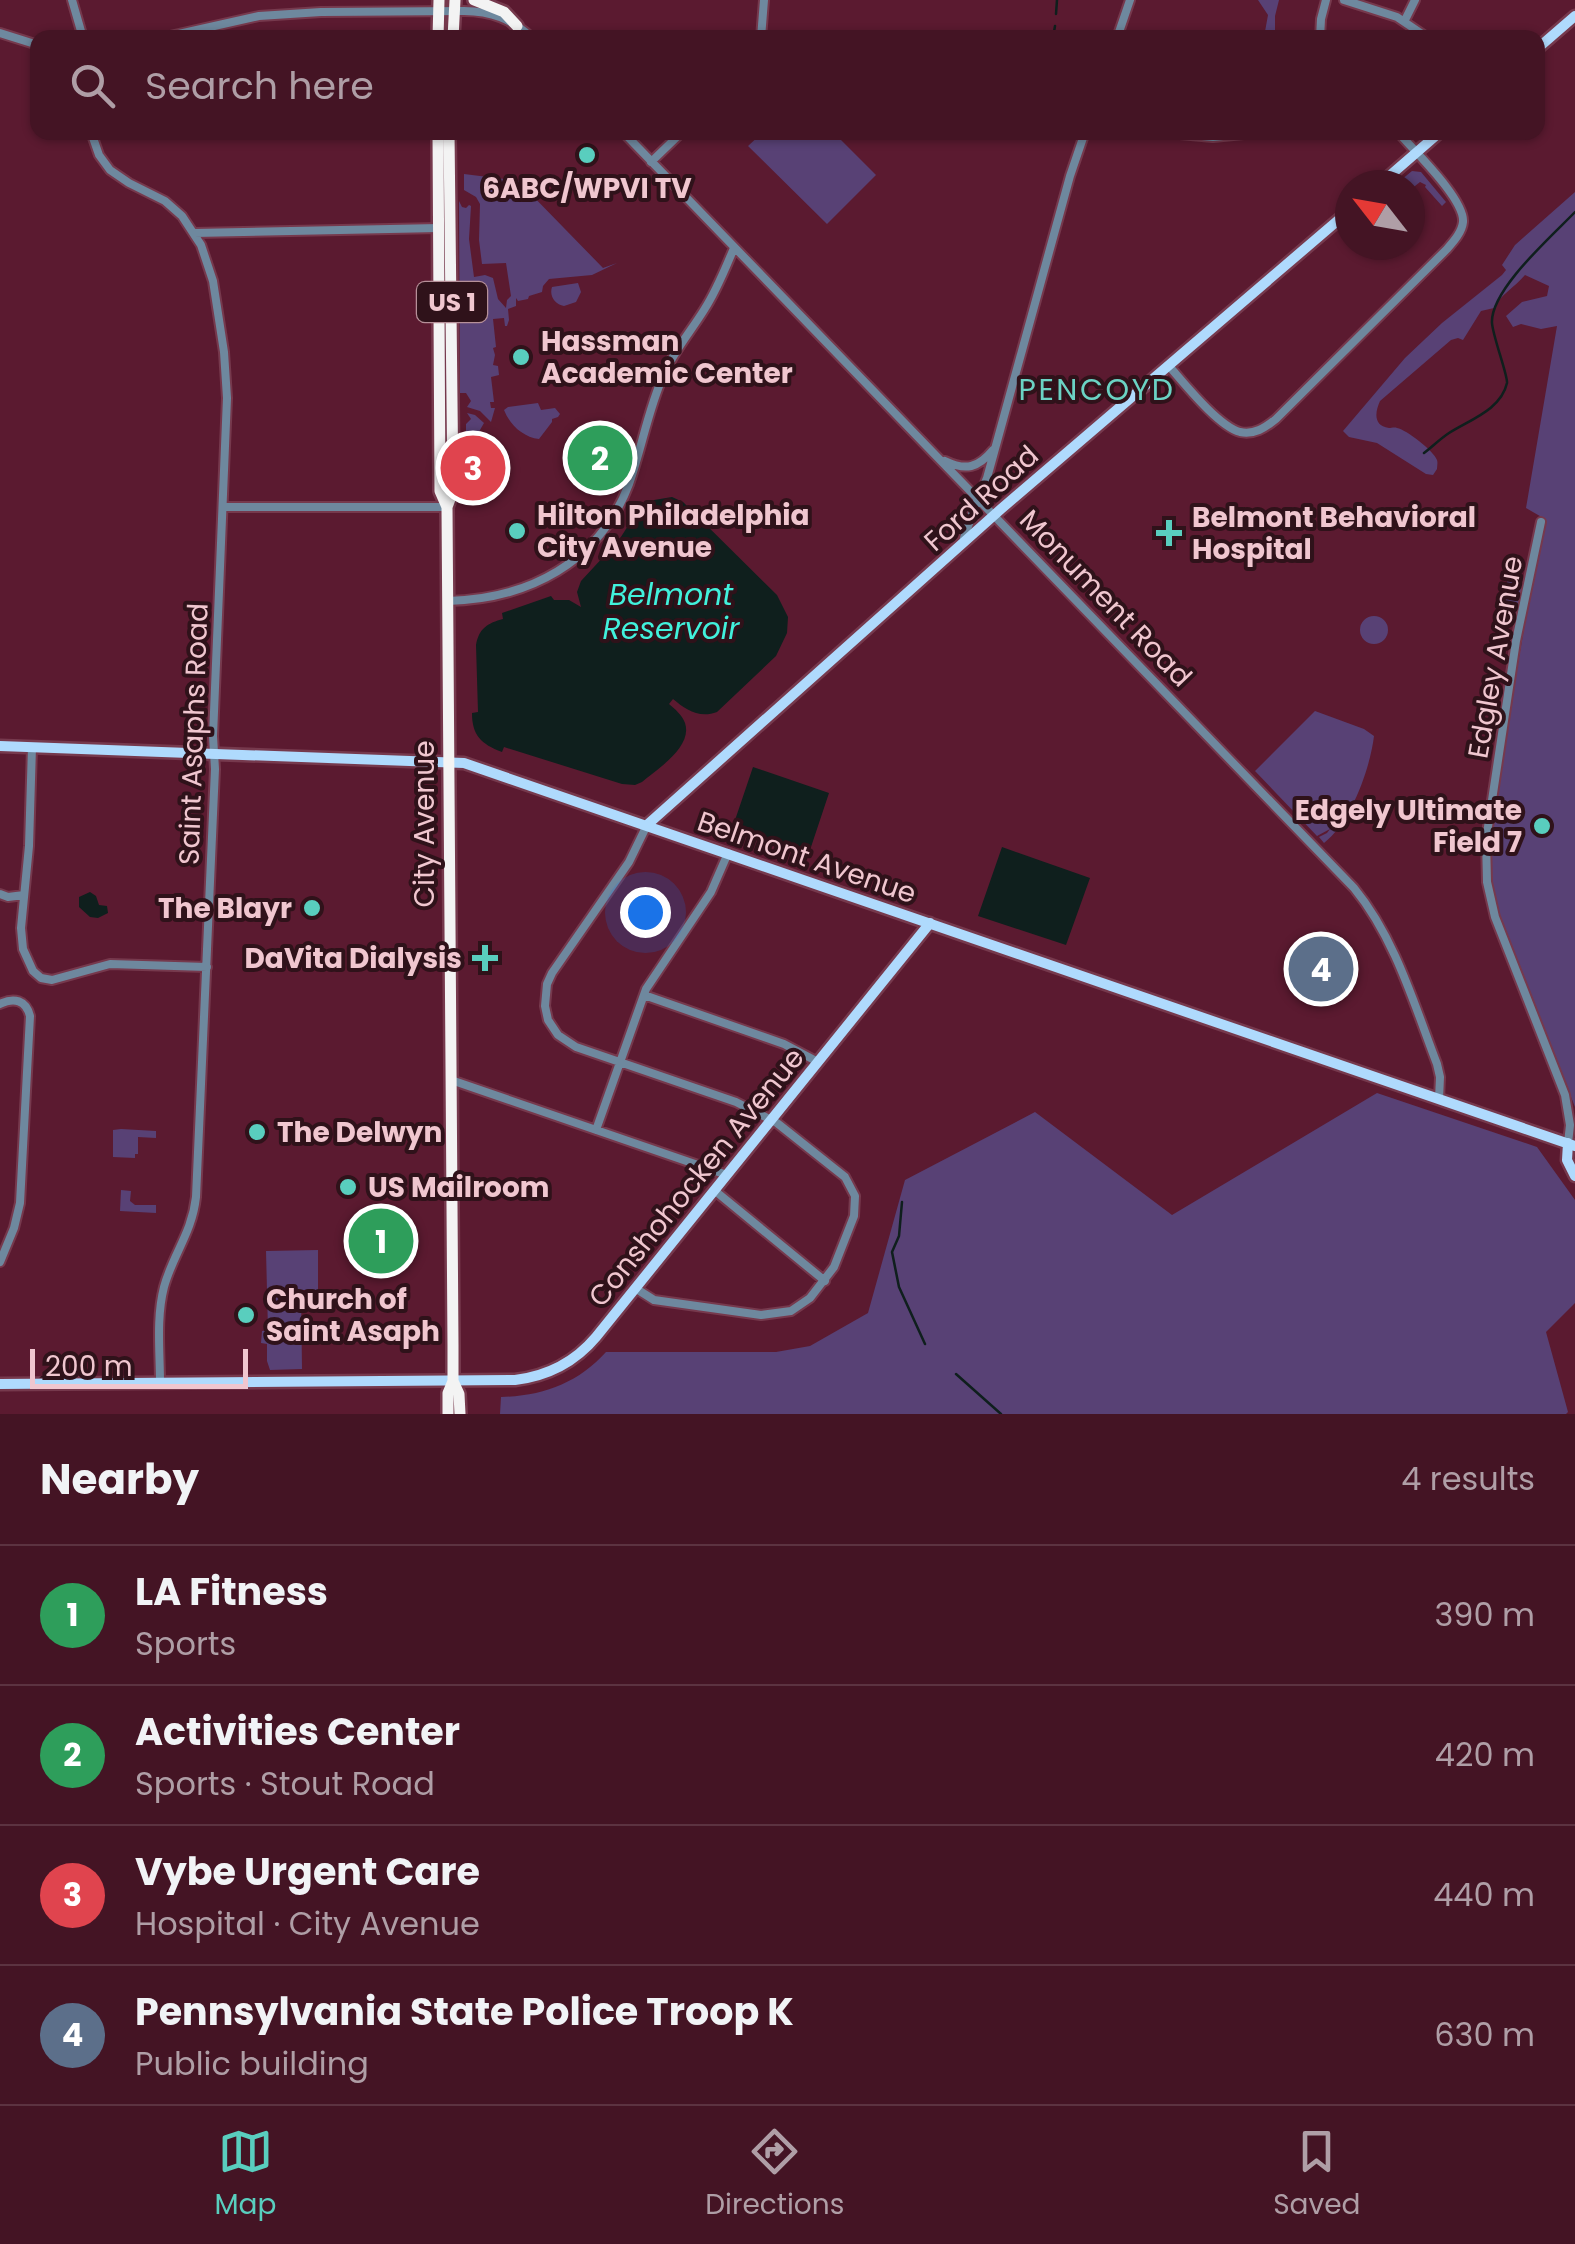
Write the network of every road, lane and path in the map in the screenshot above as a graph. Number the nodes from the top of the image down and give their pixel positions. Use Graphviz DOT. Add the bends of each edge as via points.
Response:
graph roads {
  1 [pos="72,0"];
  2 [pos="474,0"];
  3 [pos="764,0"];
  4 [pos="1130,0"];
  5 [pos="1326,0"];
  6 [pos="1344,0"];
  7 [pos="1415,0"];
  8 [pos="454,5"];
  9 [pos="439,6"];
  10 [pos="1575,16"];
  11 [pos="1405,20"];
  12 [pos="517,26"];
  13 [pos="81,30"];
  14 [pos="194,30"];
  15 [pos="452,30"];
  16 [pos="522,30"];
  17 [pos="762,30"];
  18 [pos="1121,30"];
  19 [pos="1321,30"];
  20 [pos="1418,30"];
  21 [pos="0,33"];
  22 [pos="30,42"];
  23 [pos="1545,42"];
  24 [pos="93,140"];
  25 [pos="438,140"];
  26 [pos="449,140"];
  27 [pos="630,140"];
  28 [pos="674,140"];
  29 [pos="1082,140"];
  30 [pos="1405,140"];
  31 [pos="1431,140"];
  32 [pos="1416,154"];
  33 [pos="651,162"];
  34 [pos="1397,170"];
  35 [pos="1335,223"];
  36 [pos="439,228"];
  37 [pos="194,233"];
  38 [pos="734,248"];
  39 [pos="1170,366"];
  40 [pos="440,402"];
  41 [pos="452,410"];
  42 [pos="996,447"];
  43 [pos="940,460"];
  44 [pos="978,498"];
  45 [pos="447,507"];
  46 [pos="224,508"];
  47 [pos="994,515"];
  48 [pos="1540,522"];
  49 [pos="960,546"];
  50 [pos="448,601"];
  51 [pos="0,746"];
  52 [pos="32,747"];
  53 [pos="214,753"];
  54 [pos="449,761"];
  55 [pos="646,826"];
  56 [pos="728,854"];
  57 [pos="1,894"];
  58 [pos="24,895"];
  59 [pos="930,923"];
  60 [pos="206,967"];
  61 [pos="644,994"];
  62 [pos="0,1004"];
  63 [pos="620,1062"];
  64 [pos="818,1062"];
  65 [pos="451,1080"];
  66 [pos="1438,1099"];
  67 [pos="770,1120"];
  68 [pos="596,1130"];
  69 [pos="1571,1144"];
  70 [pos="726,1175"];
  71 [pos="1575,1176"];
  72 [pos="714,1190"];
  73 [pos="0,1262"];
  74 [pos="825,1281"];
  75 [pos="636,1288"];
  76 [pos="453,1381"];
  77 [pos="160,1383"];
  78 [pos="0,1384"];
  79 [pos="448,1414"];
  80 [pos="460,1414"];
  1 -- 13 [label="street"];
  2 -- 12 [label="highway" via="504,12"];
  3 -- 17 [label="street"];
  4 -- 18 [label="street"];
  5 -- 19 [label="street"];
  6 -- 11 [label="street"];
  7 -- 11 [label="street"];
  8 -- 9 [label="street"];
  8 -- 12 [label="street"];
  8 -- 15 [label="highway"];
  9 -- 14 [label="street" via="248,17"];
  10 -- 23 [label="main road"];
  11 -- 20 [label="street"];
  12 -- 16 [label="street"];
  21 -- 22 [label="street"];
  24 -- 37 [label="street, Saint Asaphs Road" via="110,170 172,206"];
  25 -- 36 [label="highway, City Avenue / US 1"];
  26 -- 41 [label="highway, City Avenue / US 1"];
  27 -- 33 [label="street, Monument Road"];
  28 -- 33 [label="street"];
  29 -- 42 [label="street"];
  30 -- 32 [label="street"];
  31 -- 32 [label="main road"];
  32 -- 34 [label="main road"];
  32 -- 39 [label="street" via="1459,206 1459,234 1276,419 1256,432 1233,429"];
  33 -- 38 [label="street, Monument Road"];
  35 -- 39 [label="main road, Ford Road"];
  36 -- 37 [label="street"];
  36 -- 40 [label="highway, City Avenue / US 1"];
  37 -- 46 [label="street, Saint Asaphs Road" via="210,268 224,352"];
  38 -- 43 [label="street, Monument Road"];
  38 -- 50 [label="street" via="664,374 628,484 602,532 533,585 493,598"];
  39 -- 47 [label="main road, Ford Road"];
  40 -- 41 [label="highway"];
  40 -- 45 [label="highway, City Avenue / US 1" via="440,491"];
  41 -- 45 [label="highway, City Avenue / US 1"];
  42 -- 43 [label="street" via="972,467"];
  42 -- 44 [label="street"];
  43 -- 44 [label="street, Monument Road"];
  44 -- 47 [label="street, Monument Road"];
  44 -- 49 [label="street"];
  45 -- 46 [label="street"];
  45 -- 50 [label="highway, City Avenue / US 1"];
  46 -- 53 [label="street, Saint Asaphs Road"];
  47 -- 49 [label="main road, Ford Road"];
  47 -- 66 [label="street, Monument Road" via="1360,895 1388,941 1432,1052"];
  48 -- 69 [label="street, Edgley Avenue" via="1486,870 1499,927 1565,1095"];
  49 -- 55 [label="main road, Ford Road"];
  50 -- 54 [label="highway, City Avenue / US 1"];
  51 -- 52 [label="main road, Belmont Avenue"];
  52 -- 53 [label="main road, Belmont Avenue"];
  52 -- 58 [label="street"];
  53 -- 54 [label="main road, Belmont Avenue"];
  53 -- 60 [label="street, Saint Asaphs Road"];
  54 -- 55 [label="main road, Belmont Avenue"];
  54 -- 65 [label="highway, City Avenue / US 1"];
  55 -- 56 [label="main road, Belmont Avenue"];
  55 -- 63 [label="street" via="549,979 544,998 554,1030 569,1044"];
  56 -- 59 [label="main road, Belmont Avenue"];
  56 -- 61 [label="street"];
  57 -- 58 [label="street"];
  58 -- 60 [label="street" via="28,964 48,980 110,964"];
  59 -- 64 [label="main road, Conshohocken Avenue"];
  59 -- 66 [label="main road, Belmont Avenue"];
  60 -- 77 [label="street, Saint Asaphs Road" via="196,1197 161,1300"];
  61 -- 63 [label="street"];
  61 -- 64 [label="street"];
  62 -- 73 [label="street" via="21,1002 30,1024 20,1203"];
  63 -- 67 [label="street"];
  63 -- 68 [label="street"];
  64 -- 67 [label="main road, Conshohocken Avenue"];
  65 -- 68 [label="street"];
  65 -- 76 [label="highway, City Avenue / US 1"];
  66 -- 69 [label="main road, Belmont Avenue"];
  67 -- 70 [label="main road, Conshohocken Avenue"];
  67 -- 74 [label="street" via="840,1172 852,1189 854,1216"];
  68 -- 70 [label="street"];
  69 -- 71 [label="main road" via="1567,1160"];
  70 -- 72 [label="main road, Conshohocken Avenue"];
  72 -- 74 [label="street"];
  72 -- 75 [label="main road, Conshohocken Avenue"];
  74 -- 75 [label="street" via="802,1306 773,1315 654,1300"];
  75 -- 76 [label="main road, Conshohocken Avenue" via="587,1348 559,1367 527,1379"];
  76 -- 77 [label="main road, Conshohocken Avenue"];
  76 -- 79 [label="highway, City Avenue / US 1"];
  76 -- 80 [label="highway, City Avenue / US 1"];
  77 -- 78 [label="main road, Conshohocken Avenue"];
}
